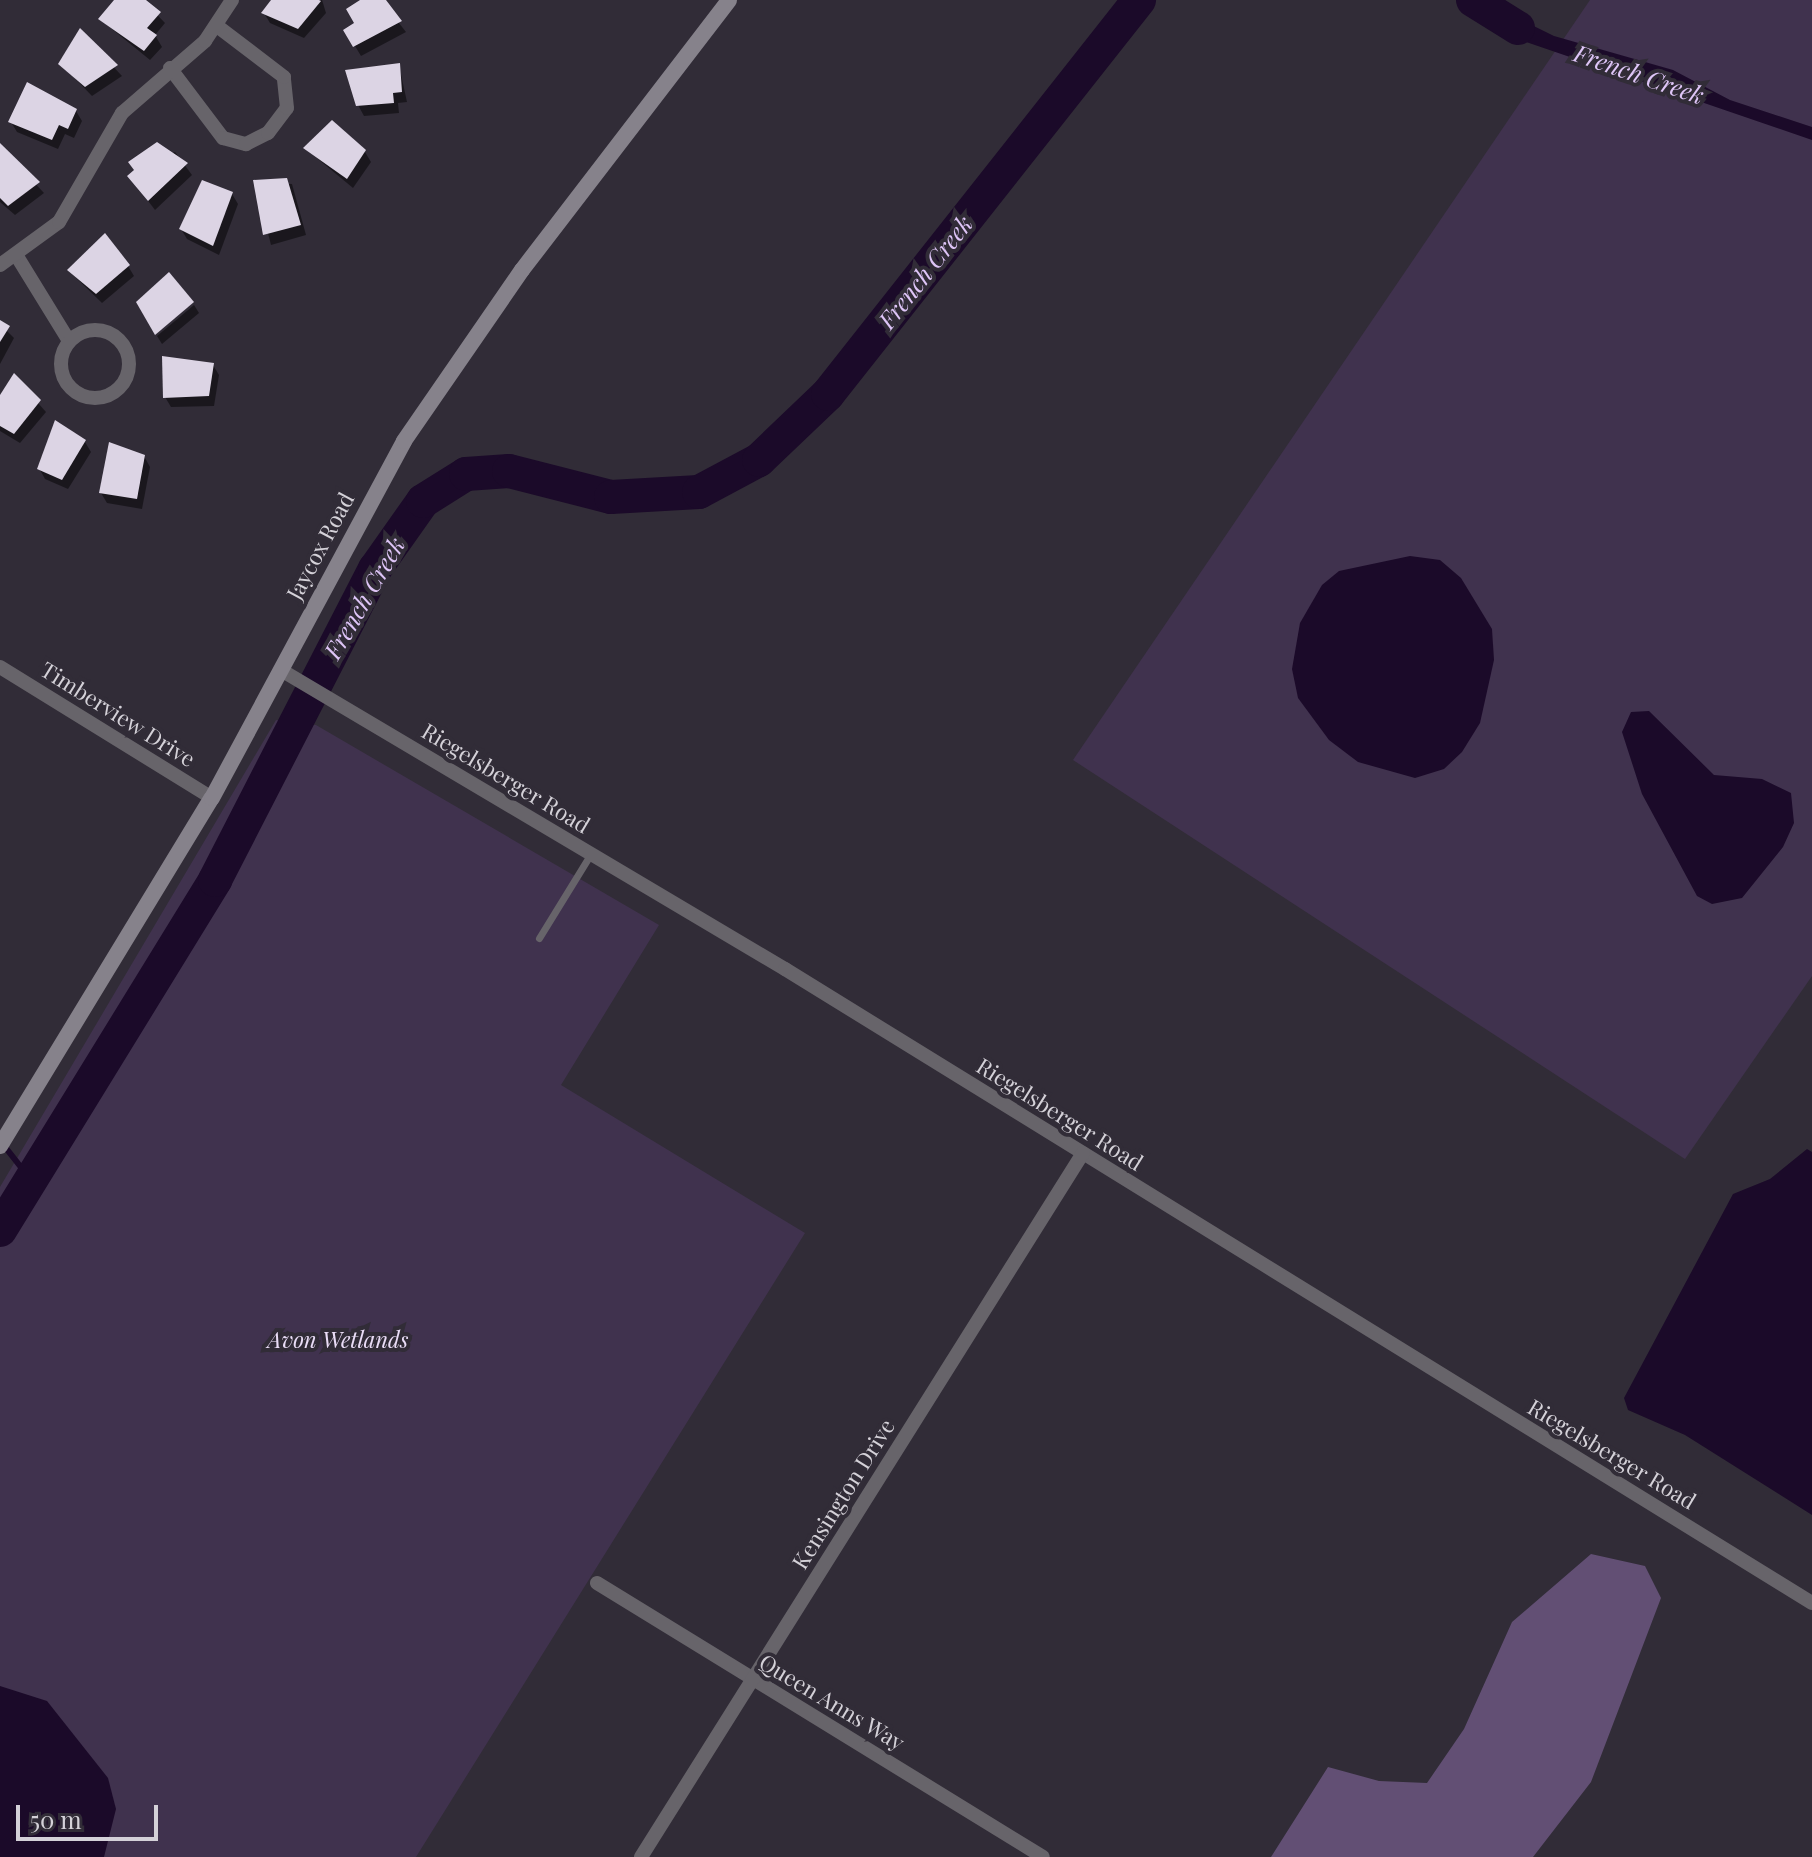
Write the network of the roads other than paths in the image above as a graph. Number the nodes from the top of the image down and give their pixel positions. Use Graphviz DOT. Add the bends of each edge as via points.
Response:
graph roads {
  1 [pos="232,0"];
  2 [pos="729,0"];
  3 [pos="217,26"];
  4 [pos="170,68"];
  5 [pos="18,258"];
  6 [pos="0,265"];
  7 [pos="69,341"];
  8 [pos="0,667"];
  9 [pos="281,670"];
  10 [pos="212,798"];
  11 [pos="591,854"];
  12 [pos="539,938"];
  13 [pos="4,1139"];
  14 [pos="1083,1153"];
  15 [pos="597,1583"];
  16 [pos="1812,1603"];
  17 [pos="753,1679"];
  18 [pos="641,1857"];
  19 [pos="1043,1857"];
  1 -- 3 [label="street"];
  2 -- 9 [label="street, Jaycox Road" via="522,270 404,441"];
  3 -- 4 [label="street"];
  3 -- 4 [label="street" via="284,77 287,108 268,133 246,144 223,138"];
  4 -- 5 [label="street" via="113,124 59,222"];
  5 -- 6 [label="street"];
  5 -- 7 [label="street"];
  7 -- 7 [label="street" via="61,361 66,383 84,397 116,391 129,361 120,340 89,330"];
  8 -- 10 [label="street, Timberview Drive"];
  9 -- 10 [label="street, Jaycox Road"];
  9 -- 11 [label="street, Riegelsberger Road"];
  10 -- 13 [label="street, Jaycox Road"];
  11 -- 12 [label="lane"];
  11 -- 14 [label="street, Riegelsberger Road"];
  14 -- 16 [label="street, Riegelsberger Road"];
  14 -- 17 [label="street, Kensington Drive"];
  15 -- 17 [label="street, Queen Anns Way"];
  17 -- 18 [label="street, Kensington Drive"];
  17 -- 19 [label="street, Queen Anns Way"];
}
